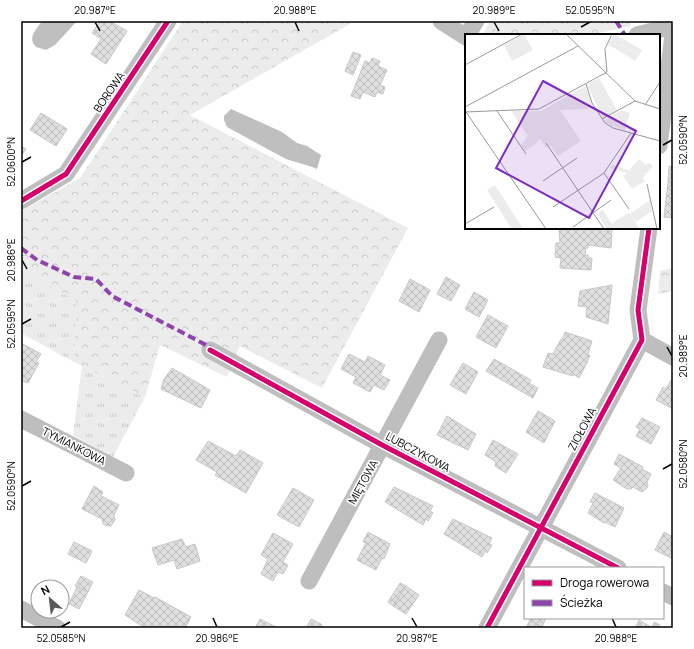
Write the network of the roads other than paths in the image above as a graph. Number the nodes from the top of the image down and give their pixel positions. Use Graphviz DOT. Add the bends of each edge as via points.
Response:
graph roads {
  1 [pos="168,21"];
  2 [pos="441,21"];
  3 [pos="476,21"];
  4 [pos="673,26"];
  5 [pos="468,34"];
  6 [pos="641,34"];
  7 [pos="673,35"];
  8 [pos="465,36"];
  9 [pos="660,138"];
  10 [pos="21,201"];
  11 [pos="649,229"];
  12 [pos="439,340"];
  13 [pos="642,340"];
  14 [pos="210,350"];
  15 [pos="673,357"];
  16 [pos="21,419"];
  17 [pos="384,446"];
  18 [pos="126,473"];
  19 [pos="541,527"];
  20 [pos="616,567"];
  21 [pos="309,581"];
  22 [pos="664,592"];
  23 [pos="673,597"];
  24 [pos="21,609"];
  25 [pos="57,628"];
  26 [pos="487,628"];
  1 -- 10 [label="street, BOROWA" via="66,174"];
  2 -- 8 [label="street"];
  3 -- 5 [label="street"];
  4 -- 6 [label="street"];
  7 -- 9 [label="street"];
  11 -- 13 [label="street" via="638,310"];
  12 -- 17 [label="street, MIĘTOWA"];
  13 -- 15 [label="street"];
  13 -- 19 [label="street, ZIOŁOWA"];
  14 -- 17 [label="street, LUBCZYKOWA"];
  16 -- 18 [label="street, TYMIANKOWA"];
  17 -- 19 [label="street, LUBCZYKOWA"];
  17 -- 21 [label="street, MIĘTOWA"];
  19 -- 20 [label="street, LUBCZYKOWA"];
  19 -- 26 [label="street, ZIOŁOWA"];
  22 -- 23 [label="street"];
  24 -- 25 [label="street"];
}
